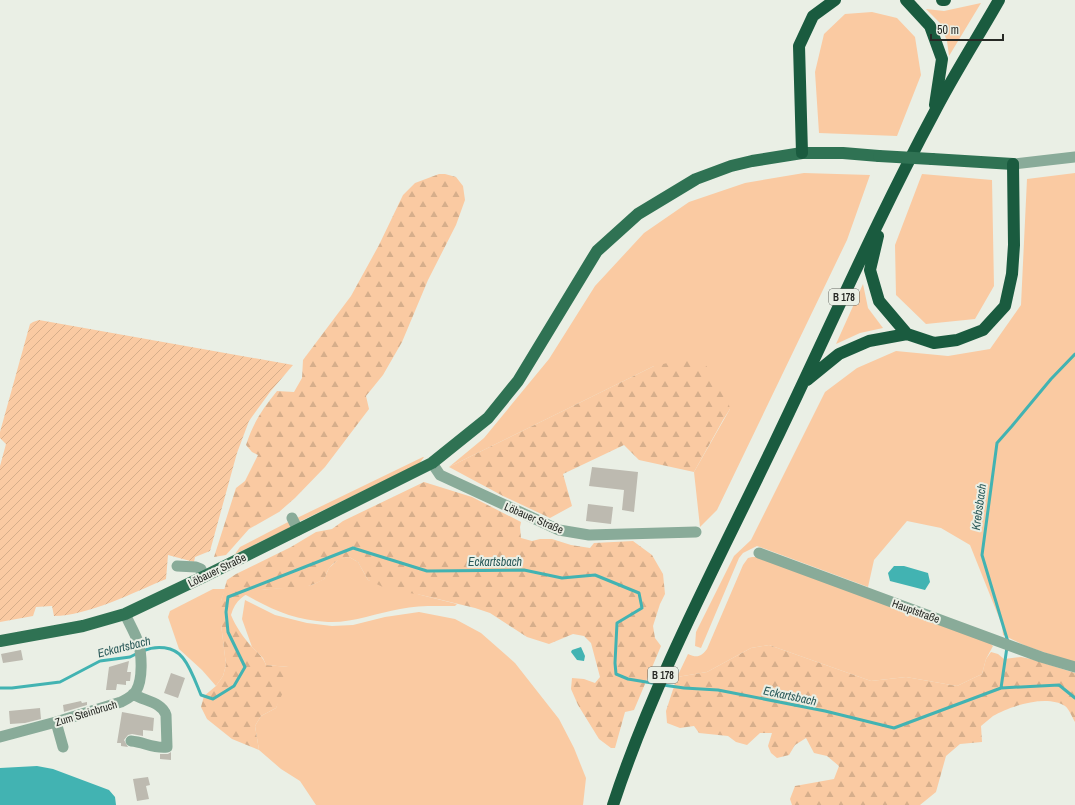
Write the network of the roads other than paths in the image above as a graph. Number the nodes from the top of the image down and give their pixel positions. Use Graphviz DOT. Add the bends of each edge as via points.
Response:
graph roads {
  1 [pos="835,0"];
  2 [pos="906,0"];
  3 [pos="942,0"];
  4 [pos="946,0"];
  5 [pos="999,0"];
  6 [pos="934,111"];
  7 [pos="802,153"];
  8 [pos="1075,158"];
  9 [pos="1013,164"];
  10 [pos="883,212"];
  11 [pos="907,334"];
  12 [pos="804,382"];
  13 [pos="427,466"];
  14 [pos="292,518"];
  15 [pos="298,530"];
  16 [pos="696,532"];
  17 [pos="759,553"];
  18 [pos="177,566"];
  19 [pos="203,577"];
  20 [pos="125,614"];
  21 [pos="0,641"];
  22 [pos="1075,667"];
  23 [pos="133,694"];
  24 [pos="56,722"];
  25 [pos="0,737"];
  26 [pos="131,741"];
  27 [pos="63,746"];
  28 [pos="613,805"];
  1 -- 7 [label="highway" via="813,16 799,46"];
  2 -- 6 [label="highway" via="930,26 942,59"];
  3 -- 4 [label="highway"];
  5 -- 6 [label="highway, B 178"];
  6 -- 10 [label="highway, B 178"];
  7 -- 9 [label="main road, bridge"];
  7 -- 13 [label="main road" via="731,166 696,179 638,214 597,251 518,381 488,418"];
  8 -- 9 [label="street"];
  9 -- 11 [label="highway" via="1014,245 1012,274 1005,306 983,330 957,340 934,343"];
  10 -- 11 [label="highway" via="870,270 879,302"];
  10 -- 12 [label="highway, B 178"];
  11 -- 12 [label="highway" via="869,341 839,354"];
  12 -- 28 [label="highway, B 178" via="683,630 644,720"];
  13 -- 15 [label="main road, Löbauer Straße"];
  13 -- 16 [label="street, Löbauer Straße" via="440,475 559,530 590,535"];
  14 -- 15 [label="street"];
  15 -- 19 [label="main road, Löbauer Straße"];
  17 -- 22 [label="street, Hauptstraße"];
  18 -- 19 [label="street" via="196,566 201,569"];
  19 -- 20 [label="main road, Löbauer Straße"];
  20 -- 21 [label="main road, Löbauer Straße" via="84,626"];
  20 -- 23 [label="street" via="138,642 142,662 138,688"];
  23 -- 24 [label="street, Zum Steinbruch" via="121,702"];
  23 -- 26 [label="street" via="157,704 164,710 168,740 167,747 162,748"];
  24 -- 25 [label="street, Zum Steinbruch"];
  24 -- 27 [label="street"];
}
